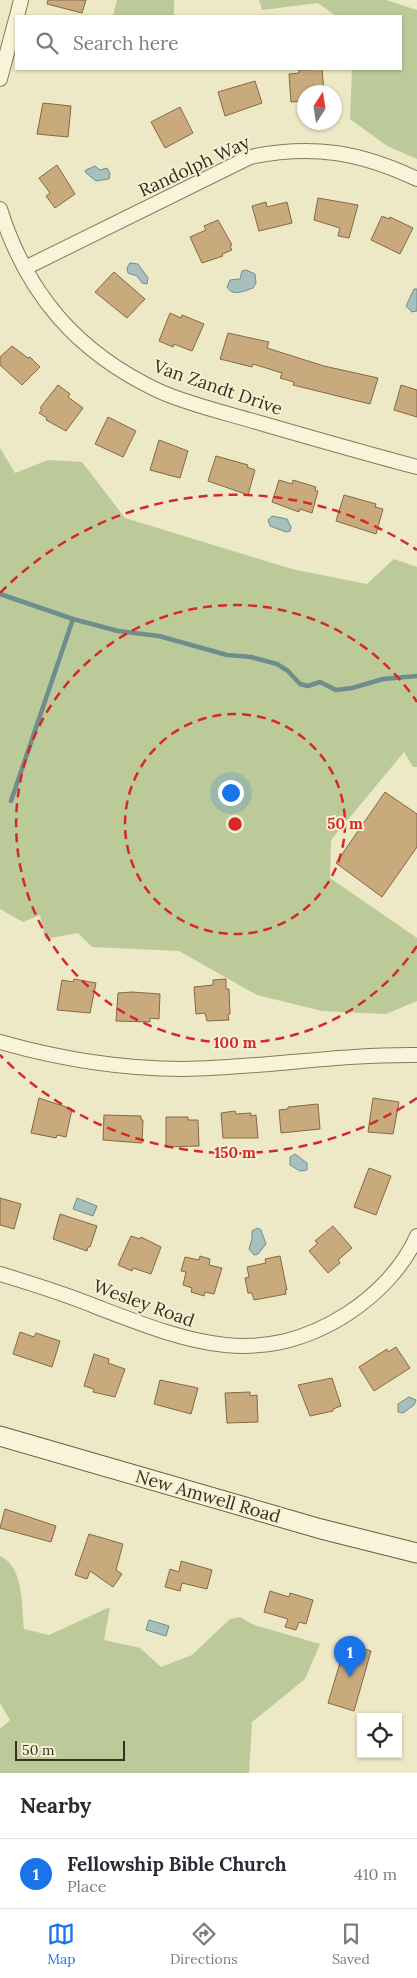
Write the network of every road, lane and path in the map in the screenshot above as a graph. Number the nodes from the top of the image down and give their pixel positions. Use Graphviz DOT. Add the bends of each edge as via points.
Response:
graph roads {
  1 [pos="21,0"];
  2 [pos="17,15"];
  3 [pos="15,24"];
  4 [pos="0,79"];
  5 [pos="417,179"];
  6 [pos="0,209"];
  7 [pos="25,268"];
  8 [pos="417,467"];
  9 [pos="0,1042"];
  10 [pos="417,1055"];
  11 [pos="417,1236"];
  12 [pos="0,1274"];
  13 [pos="0,1436"];
  14 [pos="417,1553"];
  1 -- 2 [label="street"];
  3 -- 4 [label="street"];
  5 -- 7 [label="street, Randolph Way" via="365,158 324,150 281,151 250,157"];
  6 -- 7 [label="street, Van Zandt Drive" via="10,241"];
  7 -- 8 [label="street, Van Zandt Drive" via="44,302 70,332 122,371 161,392"];
  9 -- 10 [label="street" via="48,1055 138,1068 193,1068"];
  11 -- 12 [label="street, Wesley Road" via="394,1272 353,1310 312,1333 274,1344 205,1343 173,1336 73,1297"];
  13 -- 14 [label="street, New Amwell Road" via="321,1529"];
}
